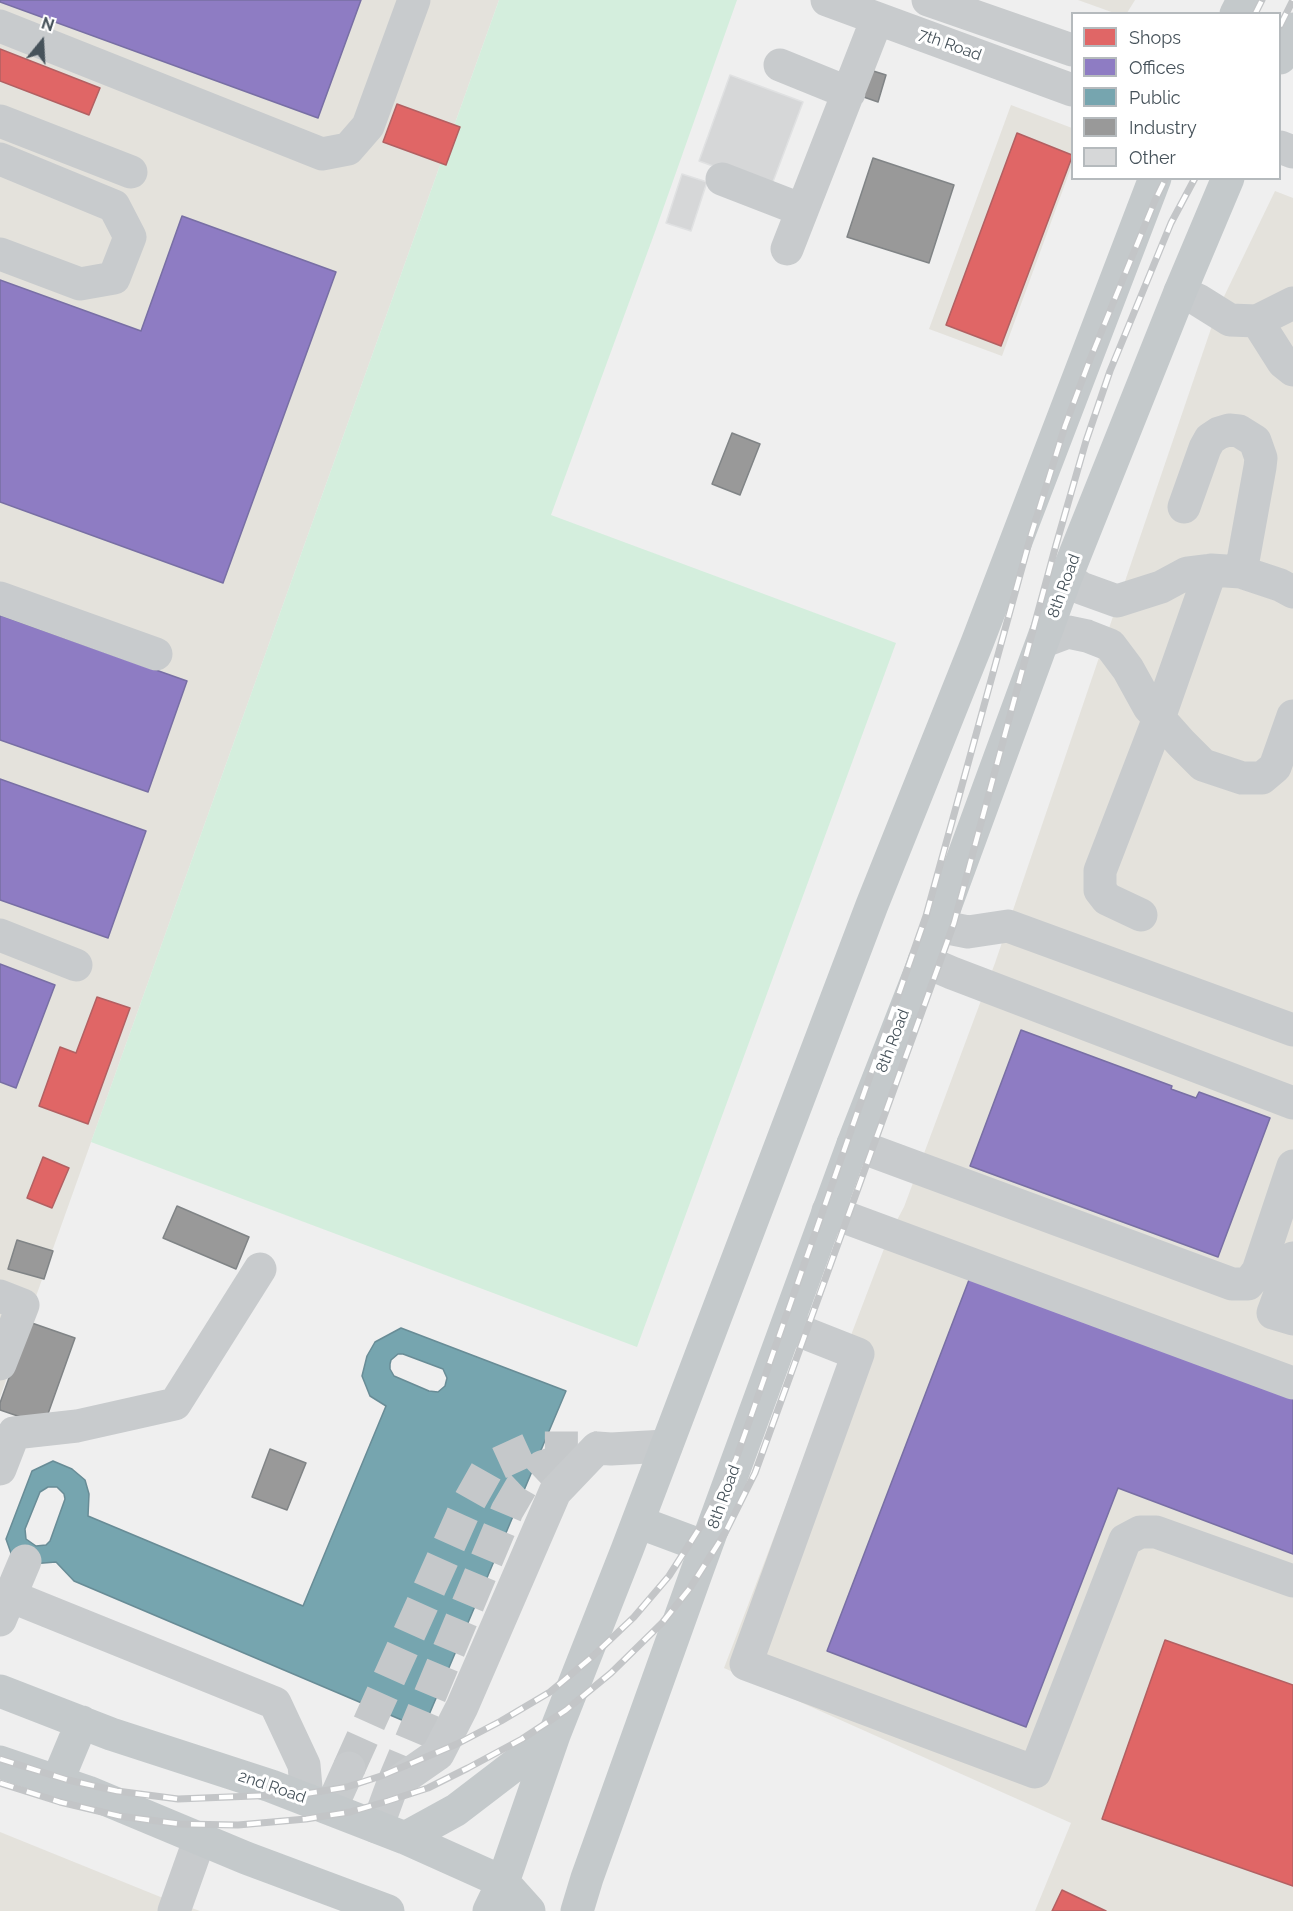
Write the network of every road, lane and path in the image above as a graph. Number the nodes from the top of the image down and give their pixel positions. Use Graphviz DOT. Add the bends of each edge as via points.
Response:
graph roads {
  1 [pos="414,0"];
  2 [pos="826,0"];
  3 [pos="928,0"];
  4 [pos="877,19"];
  5 [pos="0,26"];
  6 [pos="1293,29"];
  7 [pos="1071,50"];
  8 [pos="1281,56"];
  9 [pos="780,66"];
  10 [pos="1071,90"];
  11 [pos="849,93"];
  12 [pos="0,121"];
  13 [pos="0,159"];
  14 [pos="131,172"];
  15 [pos="722,179"];
  16 [pos="1154,180"];
  17 [pos="1227,180"];
  18 [pos="802,210"];
  19 [pos="787,249"];
  20 [pos="0,254"];
  21 [pos="1180,292"];
  22 [pos="1293,303"];
  23 [pos="1257,321"];
  24 [pos="1293,370"];
  25 [pos="1184,507"];
  26 [pos="1226,571"];
  27 [pos="1066,577"];
  28 [pos="1293,592"];
  29 [pos="0,598"];
  30 [pos="1044,641"];
  31 [pos="156,654"];
  32 [pos="1293,716"];
  33 [pos="1159,718"];
  34 [pos="1141,915"];
  35 [pos="938,926"];
  36 [pos="0,935"];
  37 [pos="924,961"];
  38 [pos="76,964"];
  39 [pos="1293,1030"];
  40 [pos="1293,1103"];
  41 [pos="853,1144"];
  42 [pos="1293,1166"];
  43 [pos="828,1211"];
  44 [pos="1293,1258"];
  45 [pos="260,1269"];
  46 [pos="0,1296"];
  47 [pos="1293,1319"];
  48 [pos="786,1326"];
  49 [pos="0,1364"];
  50 [pos="1293,1383"];
  51 [pos="666,1446"];
  52 [pos="0,1469"];
  53 [pos="638,1522"];
  54 [pos="705,1548"];
  55 [pos="1170,1560"];
  56 [pos="25,1562"];
  57 [pos="1293,1581"];
  58 [pos="1293,1602"];
  59 [pos="5,1608"];
  60 [pos="0,1691"];
  61 [pos="82,1722"];
  62 [pos="554,1735"];
  63 [pos="0,1762"];
  64 [pos="349,1768"];
  65 [pos="57,1782"];
  66 [pos="319,1803"];
  67 [pos="391,1832"];
  68 [pos="200,1838"];
  69 [pos="503,1882"];
  70 [pos="174,1911"];
  71 [pos="388,1911"];
  72 [pos="489,1911"];
  73 [pos="529,1911"];
  74 [pos="578,1911"];
  1 -- 5 [label="street" via="368,126 348,149 322,154"];
  2 -- 4 [label="street, 7th Road"];
  3 -- 7 [label="street"];
  4 -- 10 [label="street, 7th Road"];
  4 -- 11 [label="street"];
  6 -- 8 [label="main road"];
  9 -- 11 [label="street"];
  11 -- 18 [label="street"];
  12 -- 14 [label="street"];
  13 -- 20 [label="street" via="114,206 130,237 114,278 80,284"];
  15 -- 18 [label="street"];
  16 -- 51 [label="main road"];
  17 -- 21 [label="main road, 8th Road"];
  18 -- 19 [label="street"];
  21 -- 23 [label="street" via="1230,320"];
  21 -- 27 [label="main road, 8th Road"];
  22 -- 23 [label="street"];
  23 -- 24 [label="street" via="1283,362"];
  25 -- 26 [label="street" via="1210,439 1228,430 1239,431 1255,441 1260,467"];
  26 -- 27 [label="street" via="1187,573 1161,588 1118,601 1081,588"];
  26 -- 28 [label="street"];
  26 -- 33 [label="street"];
  27 -- 30 [label="main road, 8th Road"];
  29 -- 31 [label="street"];
  30 -- 33 [label="street" via="1068,632 1110,645"];
  30 -- 35 [label="main road, 8th Road"];
  32 -- 33 [label="street" via="1275,767 1262,778 1242,778 1203,765"];
  33 -- 34 [label="street" via="1100,871 1100,890 1107,899"];
  35 -- 37 [label="main road, 8th Road"];
  35 -- 39 [label="street" via="968,932 1008,926"];
  36 -- 38 [label="street"];
  37 -- 40 [label="street"];
  37 -- 41 [label="main road, 8th Road"];
  41 -- 42 [label="street" via="1232,1284 1248,1284 1258,1271"];
  41 -- 43 [label="main road, 8th Road"];
  43 -- 48 [label="main road, 8th Road"];
  43 -- 50 [label="street"];
  44 -- 47 [label="street" via="1274,1313"];
  45 -- 52 [label="street" via="175,1404 77,1426 14,1433"];
  46 -- 49 [label="street" via="23,1305"];
  48 -- 54 [label="main road, 8th Road"];
  48 -- 57 [label="street" via="858,1354 746,1664 1035,1772 1125,1539 1140,1532 1156,1532"];
  51 -- 53 [label="main road"];
  51 -- 67 [label="street" via="597,1448 555,1492 438,1754 392,1786"];
  53 -- 54 [label="main road"];
  53 -- 62 [label="main road"];
  54 -- 74 [label="main road, 8th Road"];
  55 -- 58 [label="street"];
  56 -- 59 [label="street"];
  59 -- 66 [label="street" via="275,1703"];
  60 -- 61 [label="main road, 2nd Road"];
  61 -- 65 [label="main road"];
  61 -- 66 [label="main road, 2nd Road"];
  62 -- 67 [label="main road" via="456,1810 429,1823"];
  62 -- 69 [label="main road"];
  63 -- 65 [label="main road"];
  64 -- 66 [label="street"];
  65 -- 68 [label="main road"];
  66 -- 67 [label="main road, 2nd Road"];
  67 -- 69 [label="main road, 2nd Road"];
  68 -- 70 [label="street"];
  68 -- 71 [label="main road"];
  69 -- 72 [label="main road"];
  69 -- 73 [label="main road, 2nd Road"];
}
